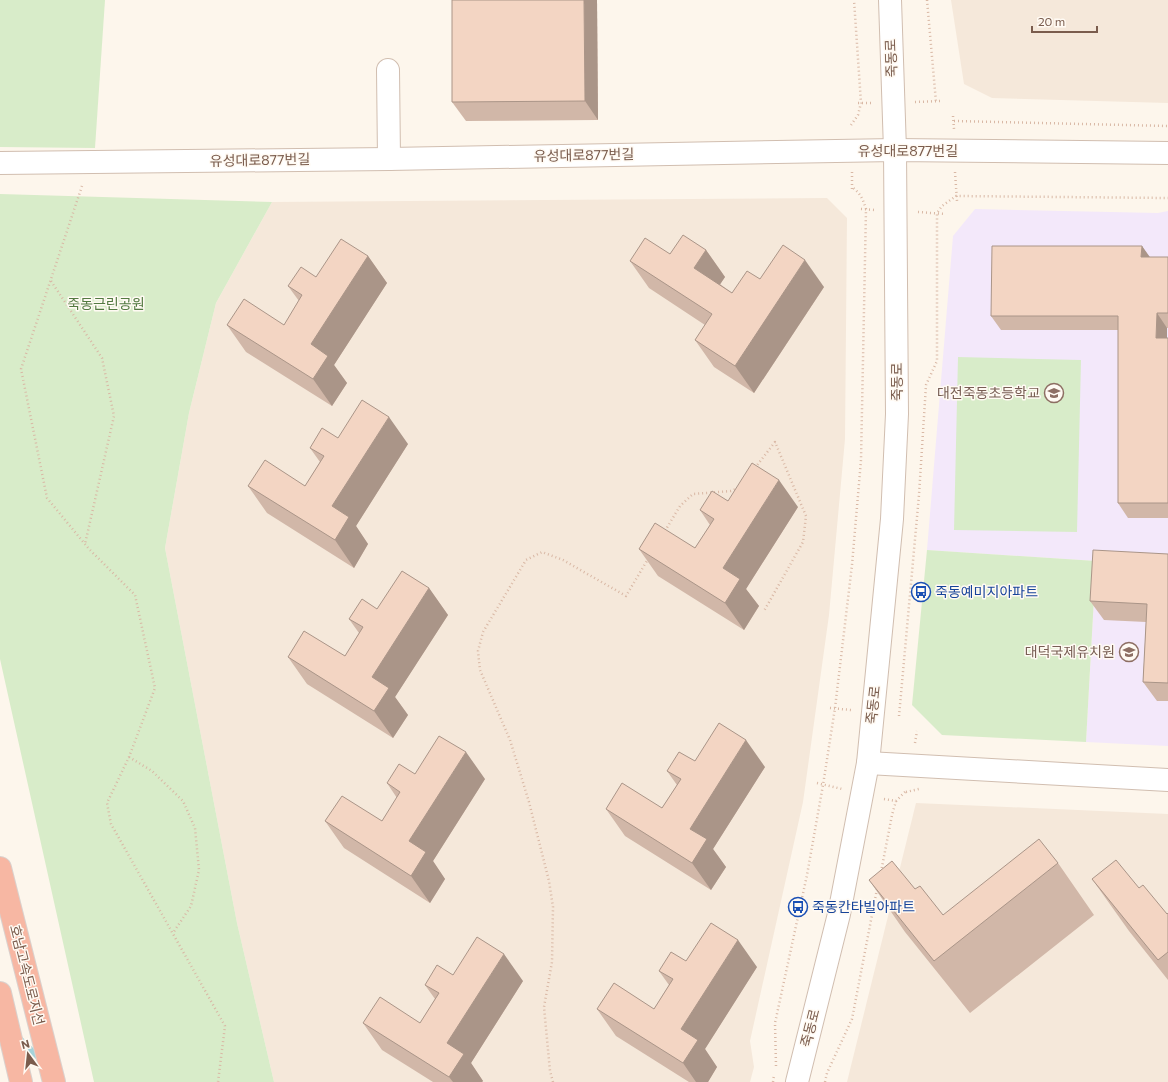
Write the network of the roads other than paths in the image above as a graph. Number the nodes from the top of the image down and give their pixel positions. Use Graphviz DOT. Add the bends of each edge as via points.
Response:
graph roads {
  1 [pos="890,0"];
  2 [pos="388,70"];
  3 [pos="895,150"];
  4 [pos="1168,153"];
  5 [pos="389,159"];
  6 [pos="0,163"];
  7 [pos="868,763"];
  8 [pos="1168,780"];
  9 [pos="0,868"];
  10 [pos="0,992"];
  11 [pos="21,1082"];
  12 [pos="54,1082"];
  13 [pos="797,1082"];
  1 -- 3 [label="street, 죽동로"];
  2 -- 5 [label="street"];
  3 -- 4 [label="street, 유성대로877번길"];
  3 -- 5 [label="street, 유성대로877번길"];
  3 -- 7 [label="street, 죽동로" via="897,414 892,519"];
  5 -- 6 [label="street, 유성대로877번길"];
  7 -- 8 [label="street"];
  7 -- 13 [label="street, 죽동로" via="839,914"];
  9 -- 12 [label="highway, 호남고속도로지선"];
  10 -- 11 [label="highway"];
}
